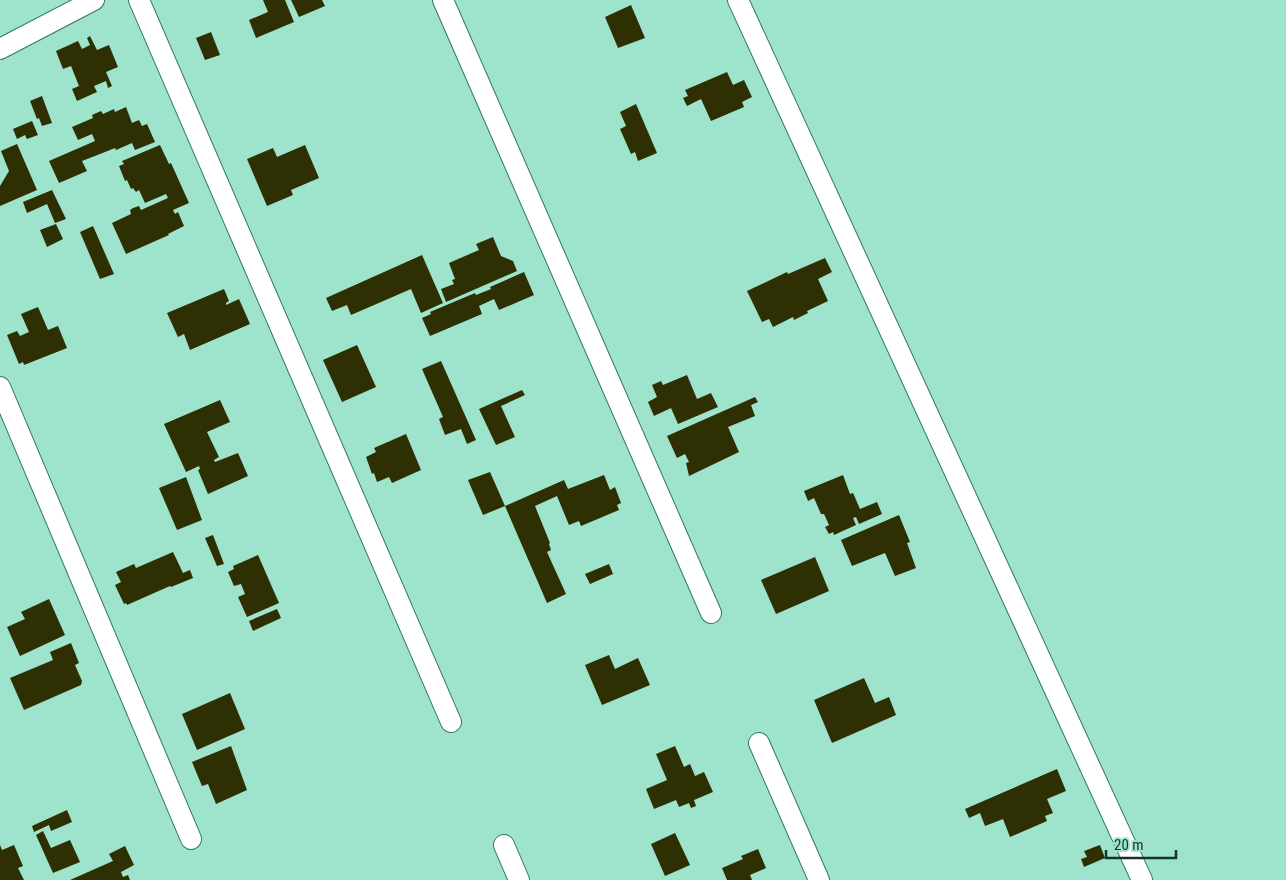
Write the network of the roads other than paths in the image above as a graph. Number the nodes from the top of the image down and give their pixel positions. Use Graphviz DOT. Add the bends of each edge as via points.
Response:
graph roads {
  1 [pos="94,0"];
  2 [pos="140,0"];
  3 [pos="443,0"];
  4 [pos="738,0"];
  5 [pos="0,49"];
  6 [pos="0,388"];
  7 [pos="711,613"];
  8 [pos="451,722"];
  9 [pos="759,744"];
  10 [pos="191,839"];
  11 [pos="504,845"];
  12 [pos="519,880"];
  13 [pos="819,880"];
  14 [pos="1142,880"];
  1 -- 5 [label="street"];
  2 -- 8 [label="street"];
  3 -- 7 [label="street"];
  4 -- 14 [label="street"];
  6 -- 10 [label="street"];
  9 -- 13 [label="street"];
  11 -- 12 [label="street"];
}
